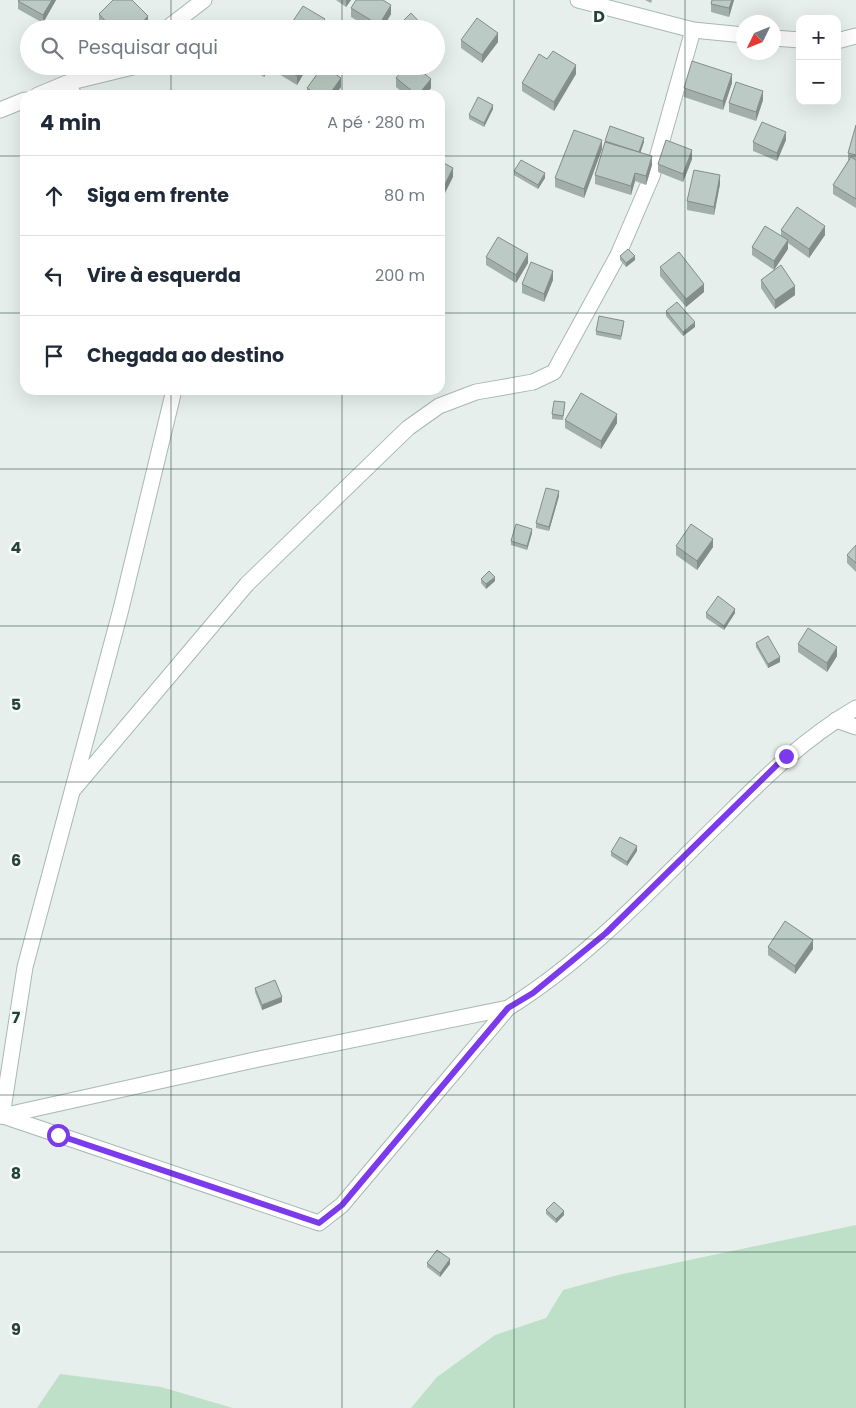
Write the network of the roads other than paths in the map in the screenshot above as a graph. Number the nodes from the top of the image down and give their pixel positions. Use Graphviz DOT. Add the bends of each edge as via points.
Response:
graph roads {
  1 [pos="204,0"];
  2 [pos="578,0"];
  3 [pos="178,20"];
  4 [pos="693,30"];
  5 [pos="736,34"];
  6 [pos="856,36"];
  7 [pos="781,39"];
  8 [pos="796,40"];
  9 [pos="841,40"];
  10 [pos="111,75"];
  11 [pos="70,89"];
  12 [pos="20,102"];
  13 [pos="0,110"];
  14 [pos="173,395"];
  15 [pos="856,708"];
  16 [pos="836,720"];
  17 [pos="856,727"];
  18 [pos="73,790"];
  19 [pos="508,1008"];
  20 [pos="1,1119"];
  1 -- 3 [label="street"];
  2 -- 4 [label="street"];
  4 -- 5 [label="street"];
  4 -- 18 [label="street" via="652,176 618,255 554,372 533,382 476,392 439,406 408,428 247,584"];
  6 -- 9 [label="street"];
  7 -- 8 [label="street"];
  10 -- 11 [label="street"];
  12 -- 13 [label="street"];
  14 -- 18 [label="street"];
  15 -- 16 [label="street"];
  16 -- 17 [label="street"];
  16 -- 19 [label="street" via="786,756 606,933 533,993"];
  18 -- 20 [label="street" via="26,967"];
  19 -- 20 [label="street" via="249,1061"];
  19 -- 20 [label="street" via="342,1205 319,1223"];
}
